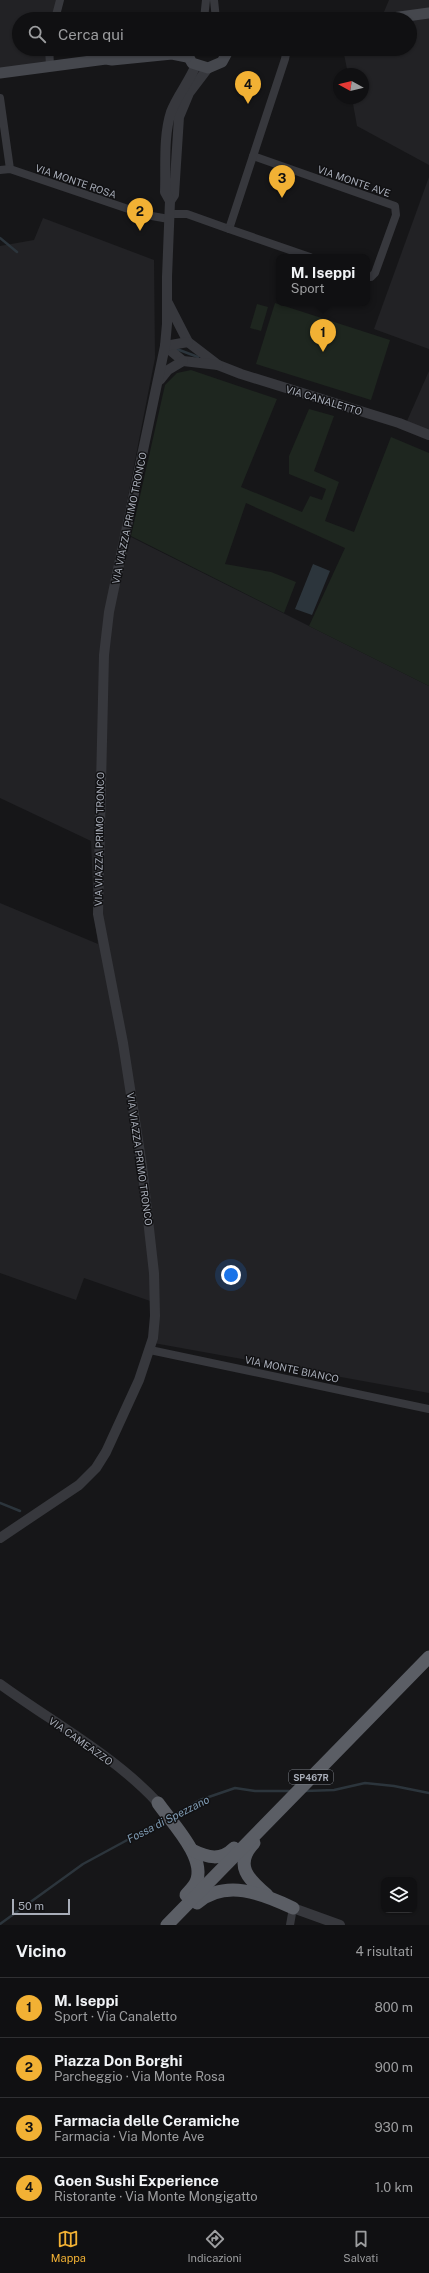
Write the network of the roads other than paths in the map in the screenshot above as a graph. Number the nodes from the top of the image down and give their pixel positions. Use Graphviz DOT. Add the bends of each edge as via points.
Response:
graph roads {
  1 [pos="60,0"];
  2 [pos="206,0"];
  3 [pos="214,0"];
  4 [pos="57,12"];
  5 [pos="205,12"];
  6 [pos="215,12"];
  7 [pos="429,13"];
  8 [pos="417,15"];
  9 [pos="49,56"];
  10 [pos="110,56"];
  11 [pos="152,56"];
  12 [pos="188,56"];
  13 [pos="226,56"];
  14 [pos="286,56"];
  15 [pos="106,59"];
  16 [pos="50,65"];
  17 [pos="196,65"];
  18 [pos="208,68"];
  19 [pos="0,73"];
  20 [pos="0,98"];
  21 [pos="253,156"];
  22 [pos="10,169"];
  23 [pos="0,170"];
  24 [pos="170,200"];
  25 [pos="169,216"];
  26 [pos="229,229"];
  27 [pos="301,254"];
  28 [pos="370,277"];
  29 [pos="167,301"];
  30 [pos="188,342"];
  31 [pos="165,346"];
  32 [pos="183,361"];
  33 [pos="218,365"];
  34 [pos="159,382"];
  35 [pos="429,436"];
  36 [pos="150,1350"];
  37 [pos="429,1409"];
  38 [pos="0,1538"];
  39 [pos="429,1657"];
  40 [pos="0,1684"];
  41 [pos="158,1803"];
  42 [pos="266,1823"];
  43 [pos="254,1836"];
  44 [pos="192,1850"];
  45 [pos="270,1897"];
  46 [pos="293,1908"];
  47 [pos="170,1921"];
  48 [pos="290,1925"];
  49 [pos="340,1925"];
  1 -- 4 [label="street"];
  2 -- 5 [label="street"];
  3 -- 6 [label="street"];
  7 -- 8 [label="main road"];
  9 -- 16 [label="street"];
  10 -- 15 [label="main road"];
  11 -- 15 [label="main road"];
  12 -- 17 [label="main road"];
  13 -- 18 [label="main road" via="222,62"];
  14 -- 21 [label="street"];
  15 -- 16 [label="main road"];
  16 -- 19 [label="main road"];
  17 -- 18 [label="main road"];
  17 -- 24 [label="street, VIA VIAZZA PRIMO TRONCO" via="173,108 168,124 165,192"];
  18 -- 24 [label="street, VIA VIAZZA PRIMO TRONCO" via="189,93 179,118 174,195"];
  20 -- 22 [label="street"];
  21 -- 26 [label="street"];
  21 -- 28 [label="street, VIA MONTE AVE" via="395,206 396,215 375,273"];
  22 -- 23 [label="street, VIA MONTE ROSA"];
  22 -- 25 [label="street, VIA MONTE ROSA" via="146,215"];
  24 -- 25 [label="street, VIA VIAZZA PRIMO TRONCO"];
  25 -- 26 [label="street, VIA MONTE ROSA" via="187,214"];
  25 -- 29 [label="street, VIA VIAZZA PRIMO TRONCO"];
  26 -- 27 [label="street"];
  29 -- 30 [label="street, VIA CANALETTO"];
  29 -- 31 [label="street, VIA VIAZZA PRIMO TRONCO"];
  30 -- 31 [label="street" via="175,342"];
  30 -- 33 [label="street, VIA CANALETTO"];
  31 -- 32 [label="street"];
  31 -- 34 [label="street, VIA VIAZZA PRIMO TRONCO"];
  32 -- 33 [label="street, VIA CANALETTO"];
  32 -- 34 [label="street" via="168,370"];
  33 -- 35 [label="street, VIA CANALETTO" via="399,423"];
  34 -- 36 [label="street, VIA VIAZZA PRIMO TRONCO" via="109,612 104,656 97,883 98,914 124,1050 152,1243 155,1316"];
  36 -- 37 [label="street, VIA MONTE BIANCO"];
  36 -- 38 [label="street, VIA VIAZZA PRIMO TRONCO" via="106,1452 96,1468 79,1485"];
  39 -- 42 [label="highway, SP467R"];
  40 -- 41 [label="street, VIA CAMEAZZO" via="101,1755 135,1781"];
  41 -- 44 [label="highway"];
  42 -- 43 [label="highway, SP467R"];
  42 -- 45 [label="highway" via="264,1832 248,1849 244,1868 249,1880"];
  43 -- 44 [label="highway" via="243,1840 222,1856 211,1857"];
  43 -- 47 [label="highway, SP467R"];
  44 -- 47 [label="highway" via="198,1868 196,1883 176,1908"];
  45 -- 46 [label="highway"];
  45 -- 47 [label="highway" via="236,1889 217,1891 205,1896 177,1922"];
  46 -- 48 [label="street"];
  46 -- 49 [label="street"];
}
